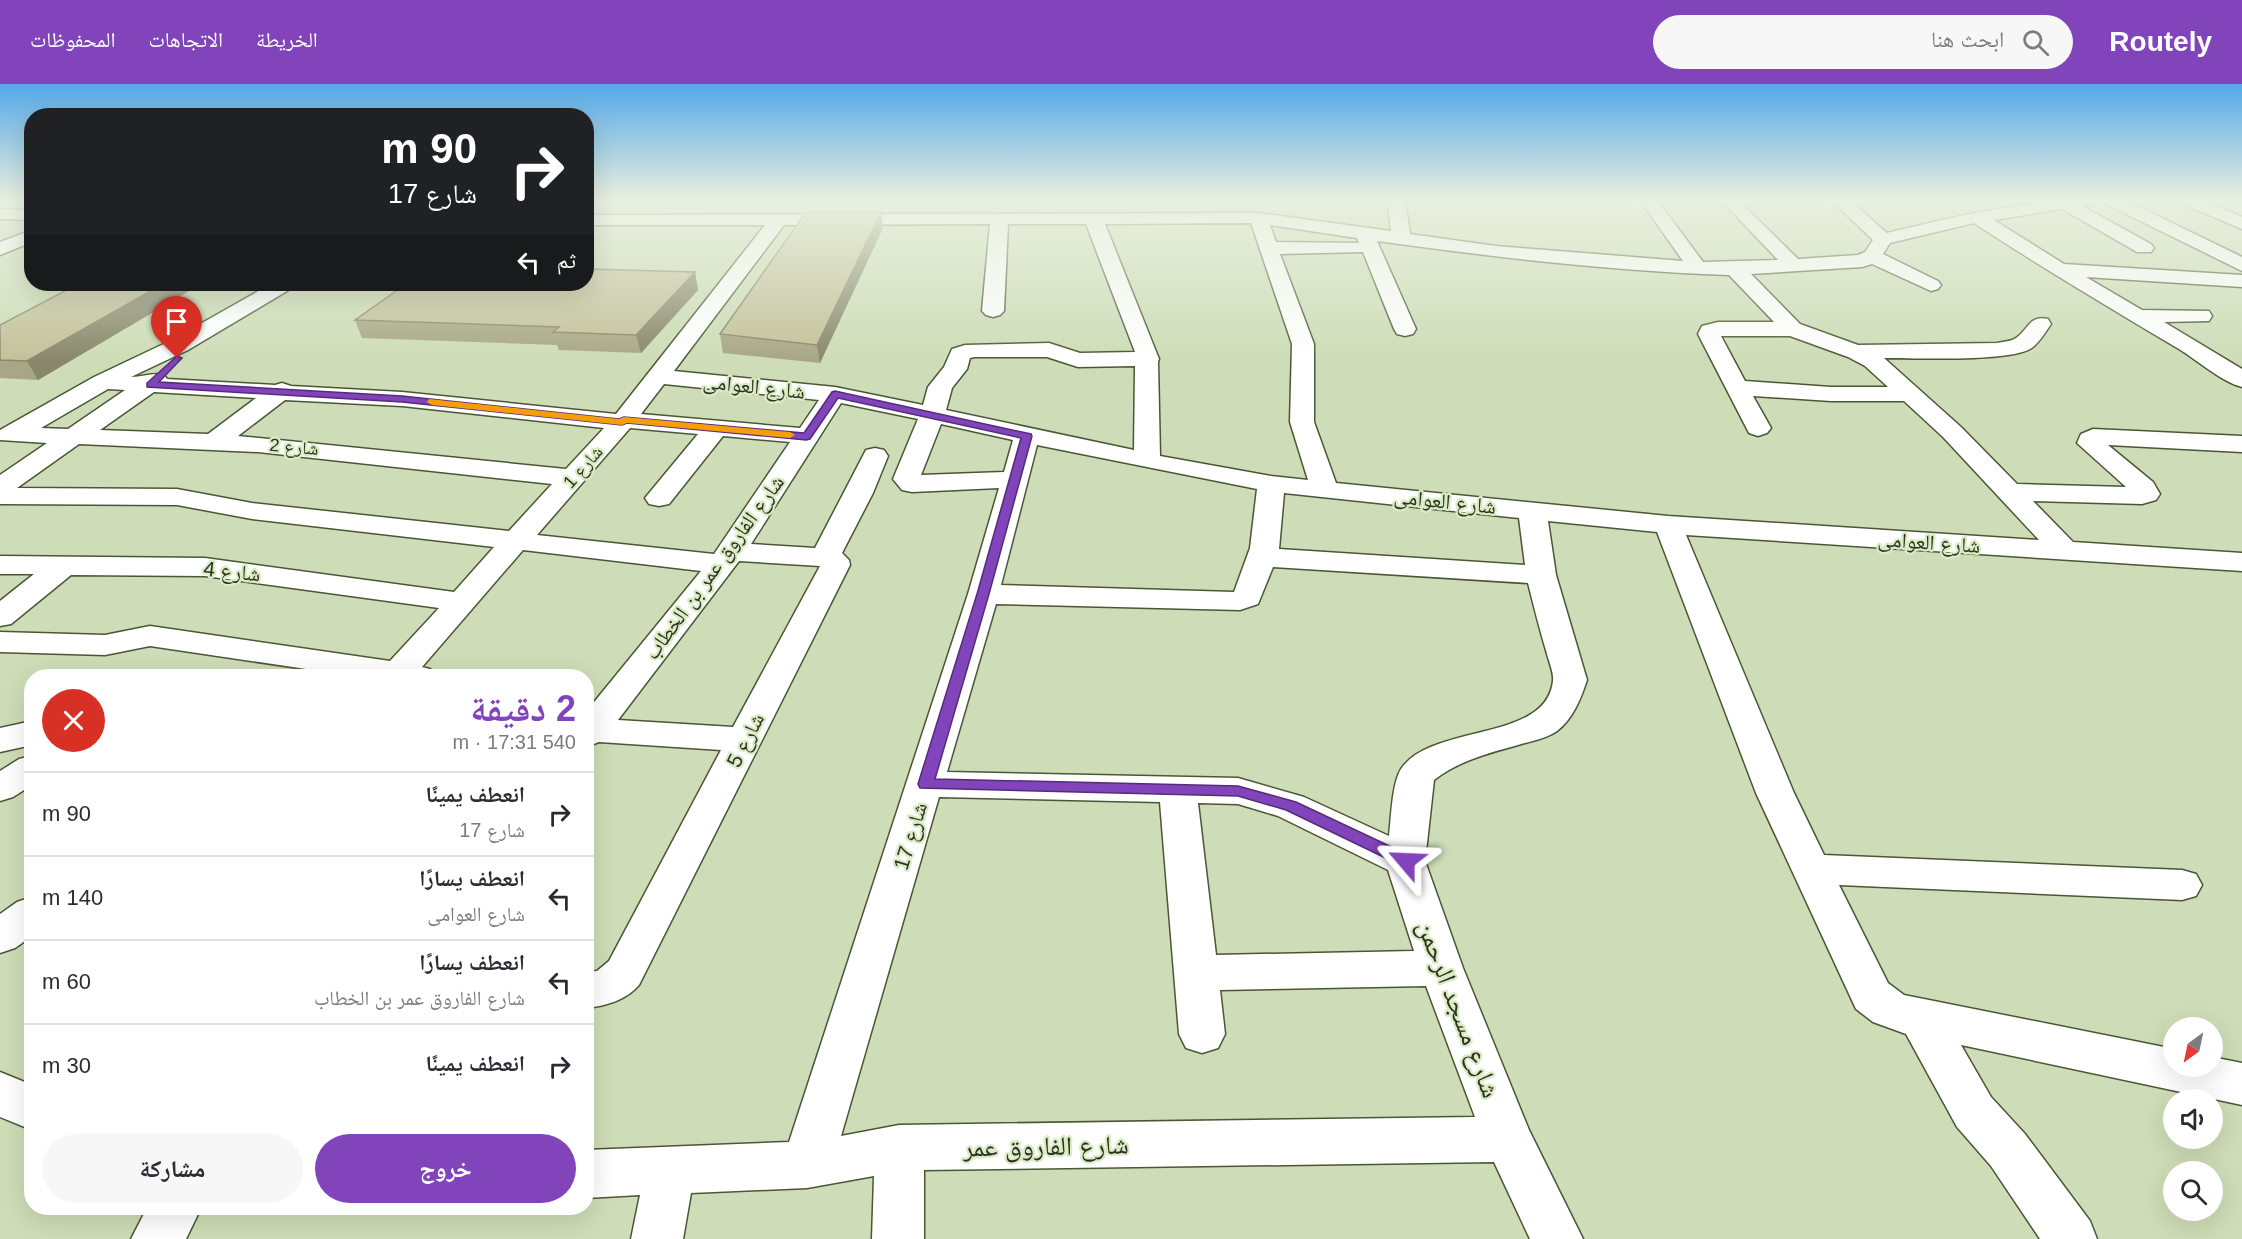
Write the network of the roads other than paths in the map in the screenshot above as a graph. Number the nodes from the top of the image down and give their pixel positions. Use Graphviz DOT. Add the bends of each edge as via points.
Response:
graph roads {
  1 [pos="747,254"];
  2 [pos="995,254"];
  3 [pos="1108,254"];
  4 [pos="1270,254"];
  5 [pos="1374,254"];
  6 [pos="1514,254"];
  7 [pos="1687,254"];
  8 [pos="1782,254"];
  9 [pos="1870,254"];
  10 [pos="1887,254"];
  11 [pos="2034,254"];
  12 [pos="2220,254"];
  13 [pos="1793,265"];
  14 [pos="2242,266"];
  15 [pos="1698,269"];
  16 [pos="1736,269"];
  17 [pos="2058,269"];
  18 [pos="2242,281"];
  19 [pos="1931,285"];
  20 [pos="273,291"];
  21 [pos="993,311"];
  22 [pos="2139,316"];
  23 [pos="2200,316"];
  24 [pos="2040,324"];
  25 [pos="1405,329"];
  26 [pos="1792,329"];
  27 [pos="180,345"];
  28 [pos="1856,352"];
  29 [pos="1148,360"];
  30 [pos="657,376"];
  31 [pos="2242,380"];
  32 [pos="102,382"];
  33 [pos="150,385"];
  34 [pos="1737,388"];
  35 [pos="282,390"];
  36 [pos="835,394"];
  37 [pos="1911,394"];
  38 [pos="932,415"];
  39 [pos="623,421"];
  40 [pos="716,428"];
  41 [pos="1758,428"];
  42 [pos="806,436"];
  43 [pos="1027,436"];
  44 [pos="6,437"];
  45 [pos="74,438"];
  46 [pos="214,442"];
  47 [pos="2242,444"];
  48 [pos="875,456"];
  49 [pos="1147,461"];
  50 [pos="574,478"];
  51 [pos="1016,478"];
  52 [pos="1271,484"];
  53 [pos="0,487"];
  54 [pos="1325,489"];
  55 [pos="2009,492"];
  56 [pos="0,496"];
  57 [pos="659,498"];
  58 [pos="1532,510"];
  59 [pos="1668,525"];
  60 [pos="516,541"];
  61 [pos="2065,551"];
  62 [pos="825,557"];
  63 [pos="1260,557"];
  64 [pos="726,558"];
  65 [pos="2242,562"];
  66 [pos="0,565"];
  67 [pos="64,565"];
  68 [pos="1541,575"];
  69 [pos="983,594"];
  70 [pos="462,602"];
  71 [pos="2,621"];
  72 [pos="367,669"];
  73 [pos="412,669"];
  74 [pos="595,716"];
  75 [pos="24,735"];
  76 [pos="0,740"];
  77 [pos="744,740"];
  78 [pos="24,773"];
  79 [pos="926,784"];
  80 [pos="0,788"];
  81 [pos="1178,789"];
  82 [pos="1406,861"];
  83 [pos="1812,870"];
  84 [pos="2182,885"];
  85 [pos="24,919"];
  86 [pos="0,936"];
  87 [pos="1441,968"];
  88 [pos="1196,973"];
  89 [pos="594,990"];
  90 [pos="1922,1018"];
  91 [pos="1202,1034"];
  92 [pos="2242,1084"];
  93 [pos="0,1093"];
  94 [pos="24,1105"];
  95 [pos="1508,1139"];
  96 [pos="899,1148"];
  97 [pos="807,1165"];
  98 [pos="670,1171"];
  99 [pos="594,1174"];
  100 [pos="171,1215"];
  101 [pos="157,1239"];
  102 [pos="657,1239"];
  103 [pos="898,1239"];
  104 [pos="1557,1239"];
  105 [pos="2071,1239"];
  1 -- 30 [label="street, شارع 1"];
  2 -- 21 [label="street"];
  3 -- 29 [label="street"];
  4 -- 54 [label="street" via="1303,344 1302,422"];
  5 -- 25 [label="street"];
  6 -- 15 [label="street"];
  7 -- 15 [label="street"];
  8 -- 13 [label="street"];
  9 -- 13 [label="street" via="1862,261"];
  10 -- 19 [label="street"];
  11 -- 17 [label="street"];
  12 -- 14 [label="street"];
  13 -- 16 [label="street"];
  15 -- 16 [label="street"];
  16 -- 26 [label="street"];
  17 -- 18 [label="street"];
  17 -- 22 [label="street"];
  20 -- 27 [label="street"];
  22 -- 23 [label="street"];
  22 -- 31 [label="street"];
  24 -- 28 [label="street" via="2023,344 1997,350"];
  26 -- 28 [label="street"];
  26 -- 34 [label="street" via="1710,331"];
  27 -- 32 [label="street"];
  27 -- 33 [label="street" via="177,358"];
  28 -- 37 [label="street" via="1873,361"];
  29 -- 38 [label="street" via="1078,360 1048,350 967,351 960,354 955,369 940,387"];
  29 -- 49 [label="street"];
  30 -- 36 [label="street, شارع العوامى"];
  30 -- 39 [label="street, شارع 1"];
  32 -- 33 [label="street"];
  32 -- 44 [label="street"];
  33 -- 35 [label="street"];
  33 -- 45 [label="street"];
  34 -- 37 [label="street" via="1819,394"];
  34 -- 41 [label="street"];
  35 -- 39 [label="street"];
  35 -- 46 [label="street"];
  36 -- 38 [label="street, شارع العوامى"];
  36 -- 42 [label="street, شارع الفاروق عمر بن الخطاب"];
  37 -- 55 [label="street"];
  38 -- 43 [label="street, شارع العوامى"];
  38 -- 51 [label="street" via="906,479 909,482"];
  39 -- 40 [label="street"];
  39 -- 50 [label="street, شارع 1"];
  40 -- 42 [label="street"];
  40 -- 57 [label="street"];
  42 -- 64 [label="street, شارع الفاروق عمر بن الخطاب"];
  43 -- 49 [label="street, شارع العوامى"];
  43 -- 51 [label="street, شارع 17"];
  44 -- 45 [label="street, شارع 2"];
  45 -- 46 [label="street, شارع 2"];
  45 -- 53 [label="street"];
  46 -- 50 [label="street, شارع 2" via="299,447"];
  47 -- 55 [label="street" via="2093,437 2090,443 2146,494"];
  48 -- 62 [label="street"];
  49 -- 52 [label="street, شارع العوامى"];
  50 -- 60 [label="street, شارع 1"];
  51 -- 69 [label="street, شارع 17"];
  52 -- 54 [label="street, شارع العوامى"];
  52 -- 63 [label="street" via="1265,548"];
  54 -- 58 [label="street, شارع العوامى"];
  55 -- 61 [label="street"];
  56 -- 60 [label="street" via="177,497 252,511"];
  58 -- 59 [label="street, شارع العوامى"];
  58 -- 68 [label="street, شارع مسجد الرحمن"];
  59 -- 61 [label="street, شارع العوامى"];
  59 -- 83 [label="street" via="1775,793"];
  60 -- 64 [label="street"];
  60 -- 70 [label="street, شارع 1"];
  61 -- 65 [label="street, شارع العوامى"];
  62 -- 64 [label="street"];
  62 -- 77 [label="street, شارع 5" via="835,564"];
  63 -- 68 [label="street"];
  63 -- 69 [label="street" via="1247,597 1240,601"];
  64 -- 74 [label="street, شارع الفاروق عمر بن الخطاب"];
  66 -- 67 [label="street, شارع 4"];
  67 -- 70 [label="street, شارع 4" via="205,567"];
  67 -- 71 [label="street"];
  68 -- 82 [label="street, شارع مسجد الرحمن" via="1570,680 1566,697 1541,725 1447,754 1416,775"];
  69 -- 79 [label="street, شارع 17"];
  70 -- 73 [label="street, شارع 1"];
  71 -- 72 [label="street" via="105,645 150,636"];
  74 -- 77 [label="street"];
  75 -- 76 [label="street"];
  77 -- 89 [label="street, شارع 5" via="624,974 615,983"];
  78 -- 80 [label="street"];
  79 -- 81 [label="street"];
  79 -- 97 [label="street, شارع 17"];
  81 -- 82 [label="street" via="1238,791 1291,806"];
  81 -- 88 [label="street"];
  82 -- 87 [label="street, شارع مسجد الرحمن"];
  83 -- 84 [label="street"];
  83 -- 90 [label="street" via="1872,996 1885,1009"];
  85 -- 86 [label="street"];
  87 -- 88 [label="street"];
  87 -- 95 [label="street, شارع مسجد الرحمن"];
  88 -- 91 [label="street"];
  90 -- 92 [label="street"];
  90 -- 105 [label="street" via="1974,1112 2008,1150"];
  93 -- 94 [label="street"];
  95 -- 96 [label="street, شارع الفاروق عمر"];
  95 -- 104 [label="street, شارع مسجد الرحمن"];
  96 -- 97 [label="street, شارع الفاروق عمر"];
  96 -- 103 [label="street"];
  97 -- 98 [label="street, شارع الفاروق عمر"];
  98 -- 99 [label="street, شارع الفاروق عمر"];
  98 -- 102 [label="street"];
  100 -- 101 [label="street"];
}
